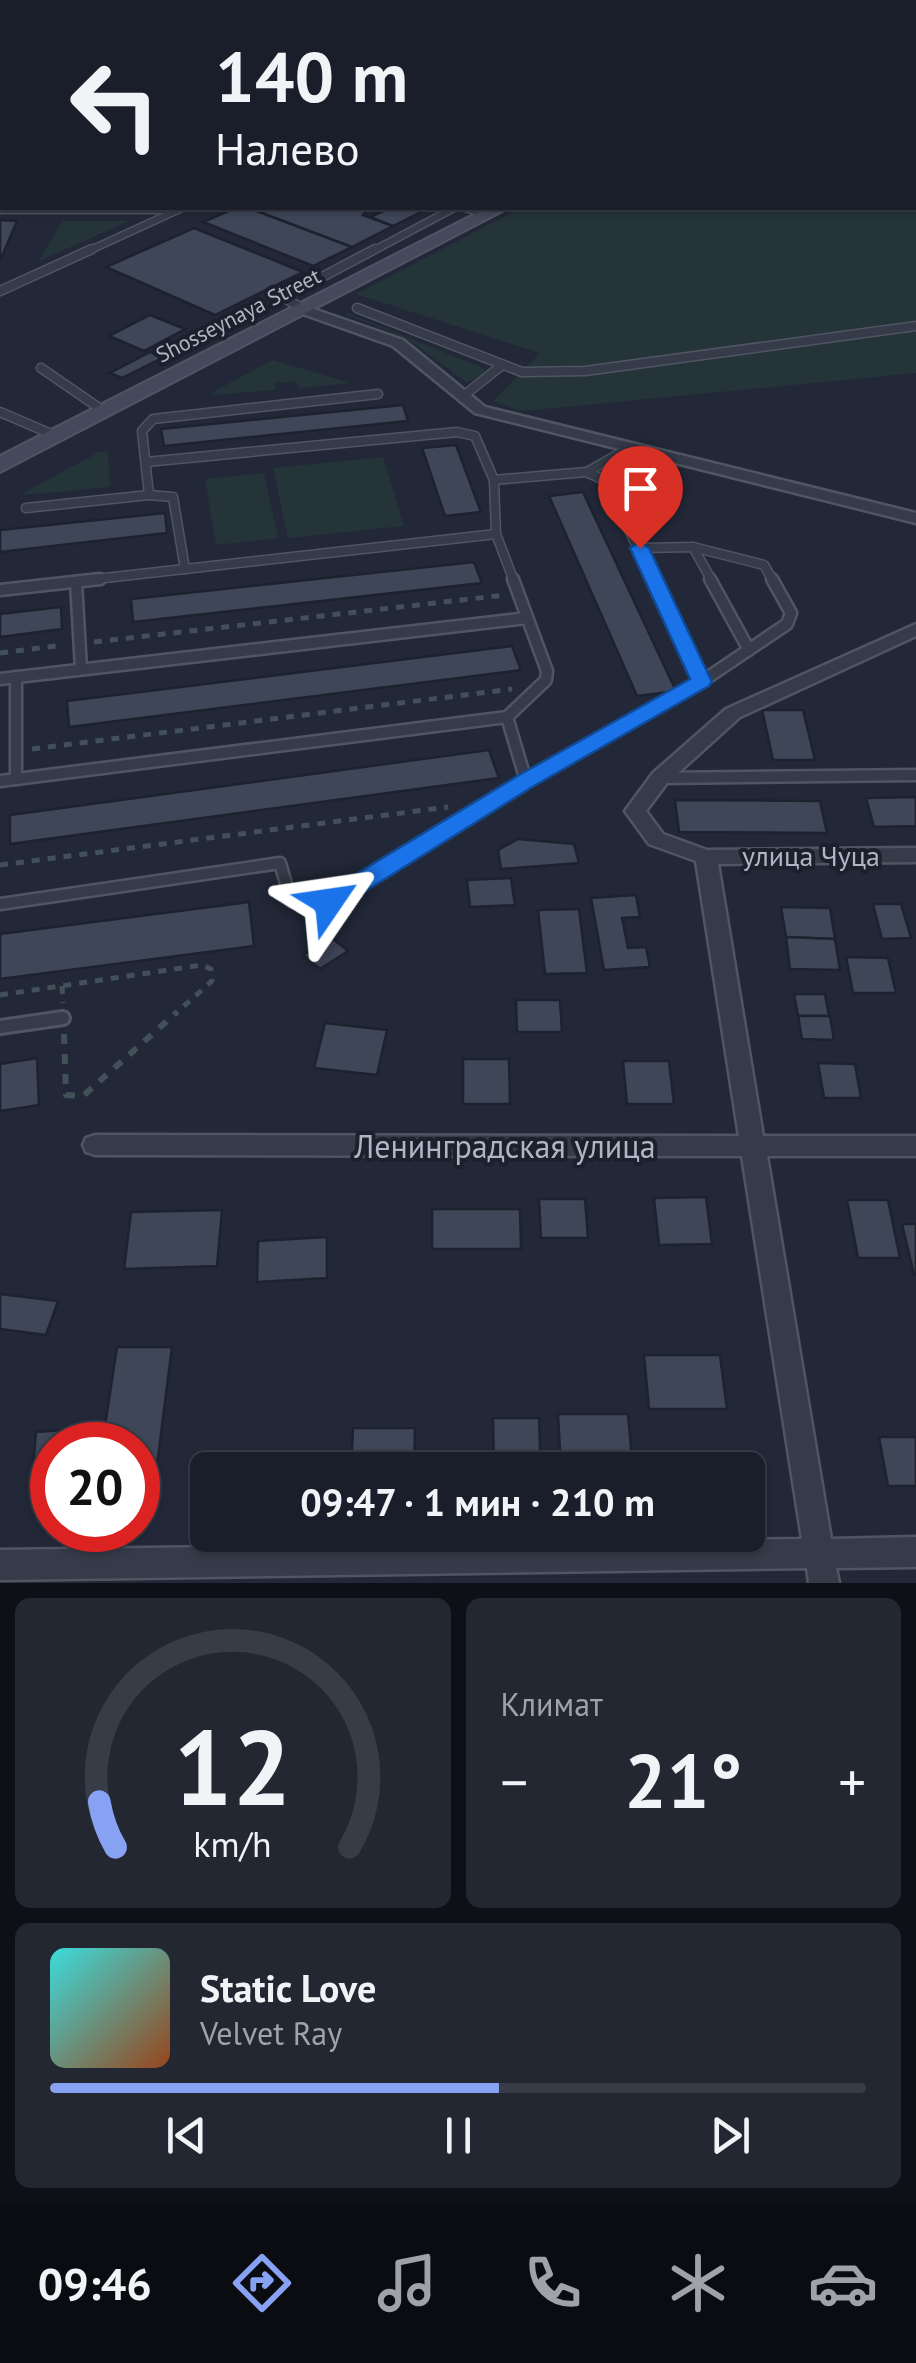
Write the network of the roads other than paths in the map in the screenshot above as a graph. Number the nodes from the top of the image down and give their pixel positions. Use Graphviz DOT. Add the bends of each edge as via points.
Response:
graph roads {
  1 [pos="176,210"];
  2 [pos="450,210"];
  3 [pos="492,211"];
  4 [pos="0,291"];
  5 [pos="358,308"];
  6 [pos="305,310"];
  7 [pos="916,326"];
  8 [pos="500,366"];
  9 [pos="41,368"];
  10 [pos="378,394"];
  11 [pos="462,397"];
  12 [pos="0,412"];
  13 [pos="104,412"];
  14 [pos="56,436"];
  15 [pos="629,448"];
  16 [pos="146,462"];
  17 [pos="0,465"];
  18 [pos="586,472"];
  19 [pos="494,480"];
  20 [pos="149,494"];
  21 [pos="26,508"];
  22 [pos="916,518"];
  23 [pos="496,534"];
  24 [pos="693,547"];
  25 [pos="640,548"];
  26 [pos="185,569"];
  27 [pos="76,582"];
  28 [pos="0,590"];
  29 [pos="527,618"];
  30 [pos="916,628"];
  31 [pos="749,650"];
  32 [pos="81,669"];
  33 [pos="16,677"];
  34 [pos="0,679"];
  35 [pos="701,682"];
  36 [pos="506,717"];
  37 [pos="916,775"];
  38 [pos="660,778"];
  39 [pos="16,779"];
  40 [pos="526,780"];
  41 [pos="0,781"];
  42 [pos="916,855"];
  43 [pos="706,856"];
  44 [pos="0,904"];
  45 [pos="64,1018"];
  46 [pos="0,1027"];
  47 [pos="94,1146"];
  48 [pos="916,1146"];
  49 [pos="752,1147"];
  50 [pos="916,1552"];
  51 [pos="0,1565"];
  52 [pos="821,1569"];
  1 -- 4 [label="lane"];
  2 -- 6 [label="lane" via="292,293 291,304"];
  3 -- 6 [label="main road, Shosseynaya Street"];
  5 -- 8 [label="lane"];
  6 -- 11 [label="street" via="398,343"];
  6 -- 13 [label="main road, Shosseynaya Street"];
  7 -- 8 [label="lane" via="585,371"];
  8 -- 11 [label="lane"];
  9 -- 13 [label="lane"];
  10 -- 16 [label="lane" via="162,416 142,430"];
  11 -- 15 [label="street" via="480,410"];
  12 -- 14 [label="lane"];
  13 -- 14 [label="main road, Shosseynaya Street"];
  14 -- 17 [label="main road, Shosseynaya Street"];
  15 -- 18 [label="lane"];
  15 -- 22 [label="street"];
  16 -- 19 [label="lane" via="457,432 479,441"];
  16 -- 20 [label="lane"];
  18 -- 19 [label="lane"];
  18 -- 25 [label="lane" via="606,481"];
  19 -- 23 [label="lane"];
  20 -- 21 [label="lane"];
  20 -- 26 [label="lane" via="177,504"];
  23 -- 26 [label="lane"];
  23 -- 29 [label="lane"];
  24 -- 25 [label="lane"];
  24 -- 31 [label="lane"];
  24 -- 31 [label="lane" via="764,565 790,612 787,624"];
  25 -- 35 [label="lane"];
  26 -- 27 [label="lane"];
  27 -- 28 [label="lane"];
  27 -- 32 [label="lane"];
  29 -- 32 [label="lane"];
  29 -- 36 [label="lane" via="546,680"];
  30 -- 38 [label="street" via="733,713"];
  31 -- 35 [label="lane"];
  32 -- 33 [label="lane"];
  33 -- 34 [label="lane"];
  33 -- 39 [label="lane"];
  35 -- 40 [label="lane"];
  36 -- 39 [label="lane"];
  36 -- 40 [label="lane"];
  37 -- 38 [label="lane"];
  38 -- 43 [label="street, улица Чуца" via="635,811 656,839"];
  39 -- 41 [label="lane"];
  40 -- 44 [label="lane" via="314,907 285,896 280,864"];
  42 -- 43 [label="street, улица Чуца"];
  43 -- 49 [label="street"];
  45 -- 46 [label="lane"];
  47 -- 49 [label="street, Ленинградская улица"];
  48 -- 49 [label="street, Ленинградская улица"];
  49 -- 52 [label="street"];
  50 -- 52 [label="street"];
  51 -- 52 [label="street"];
}
